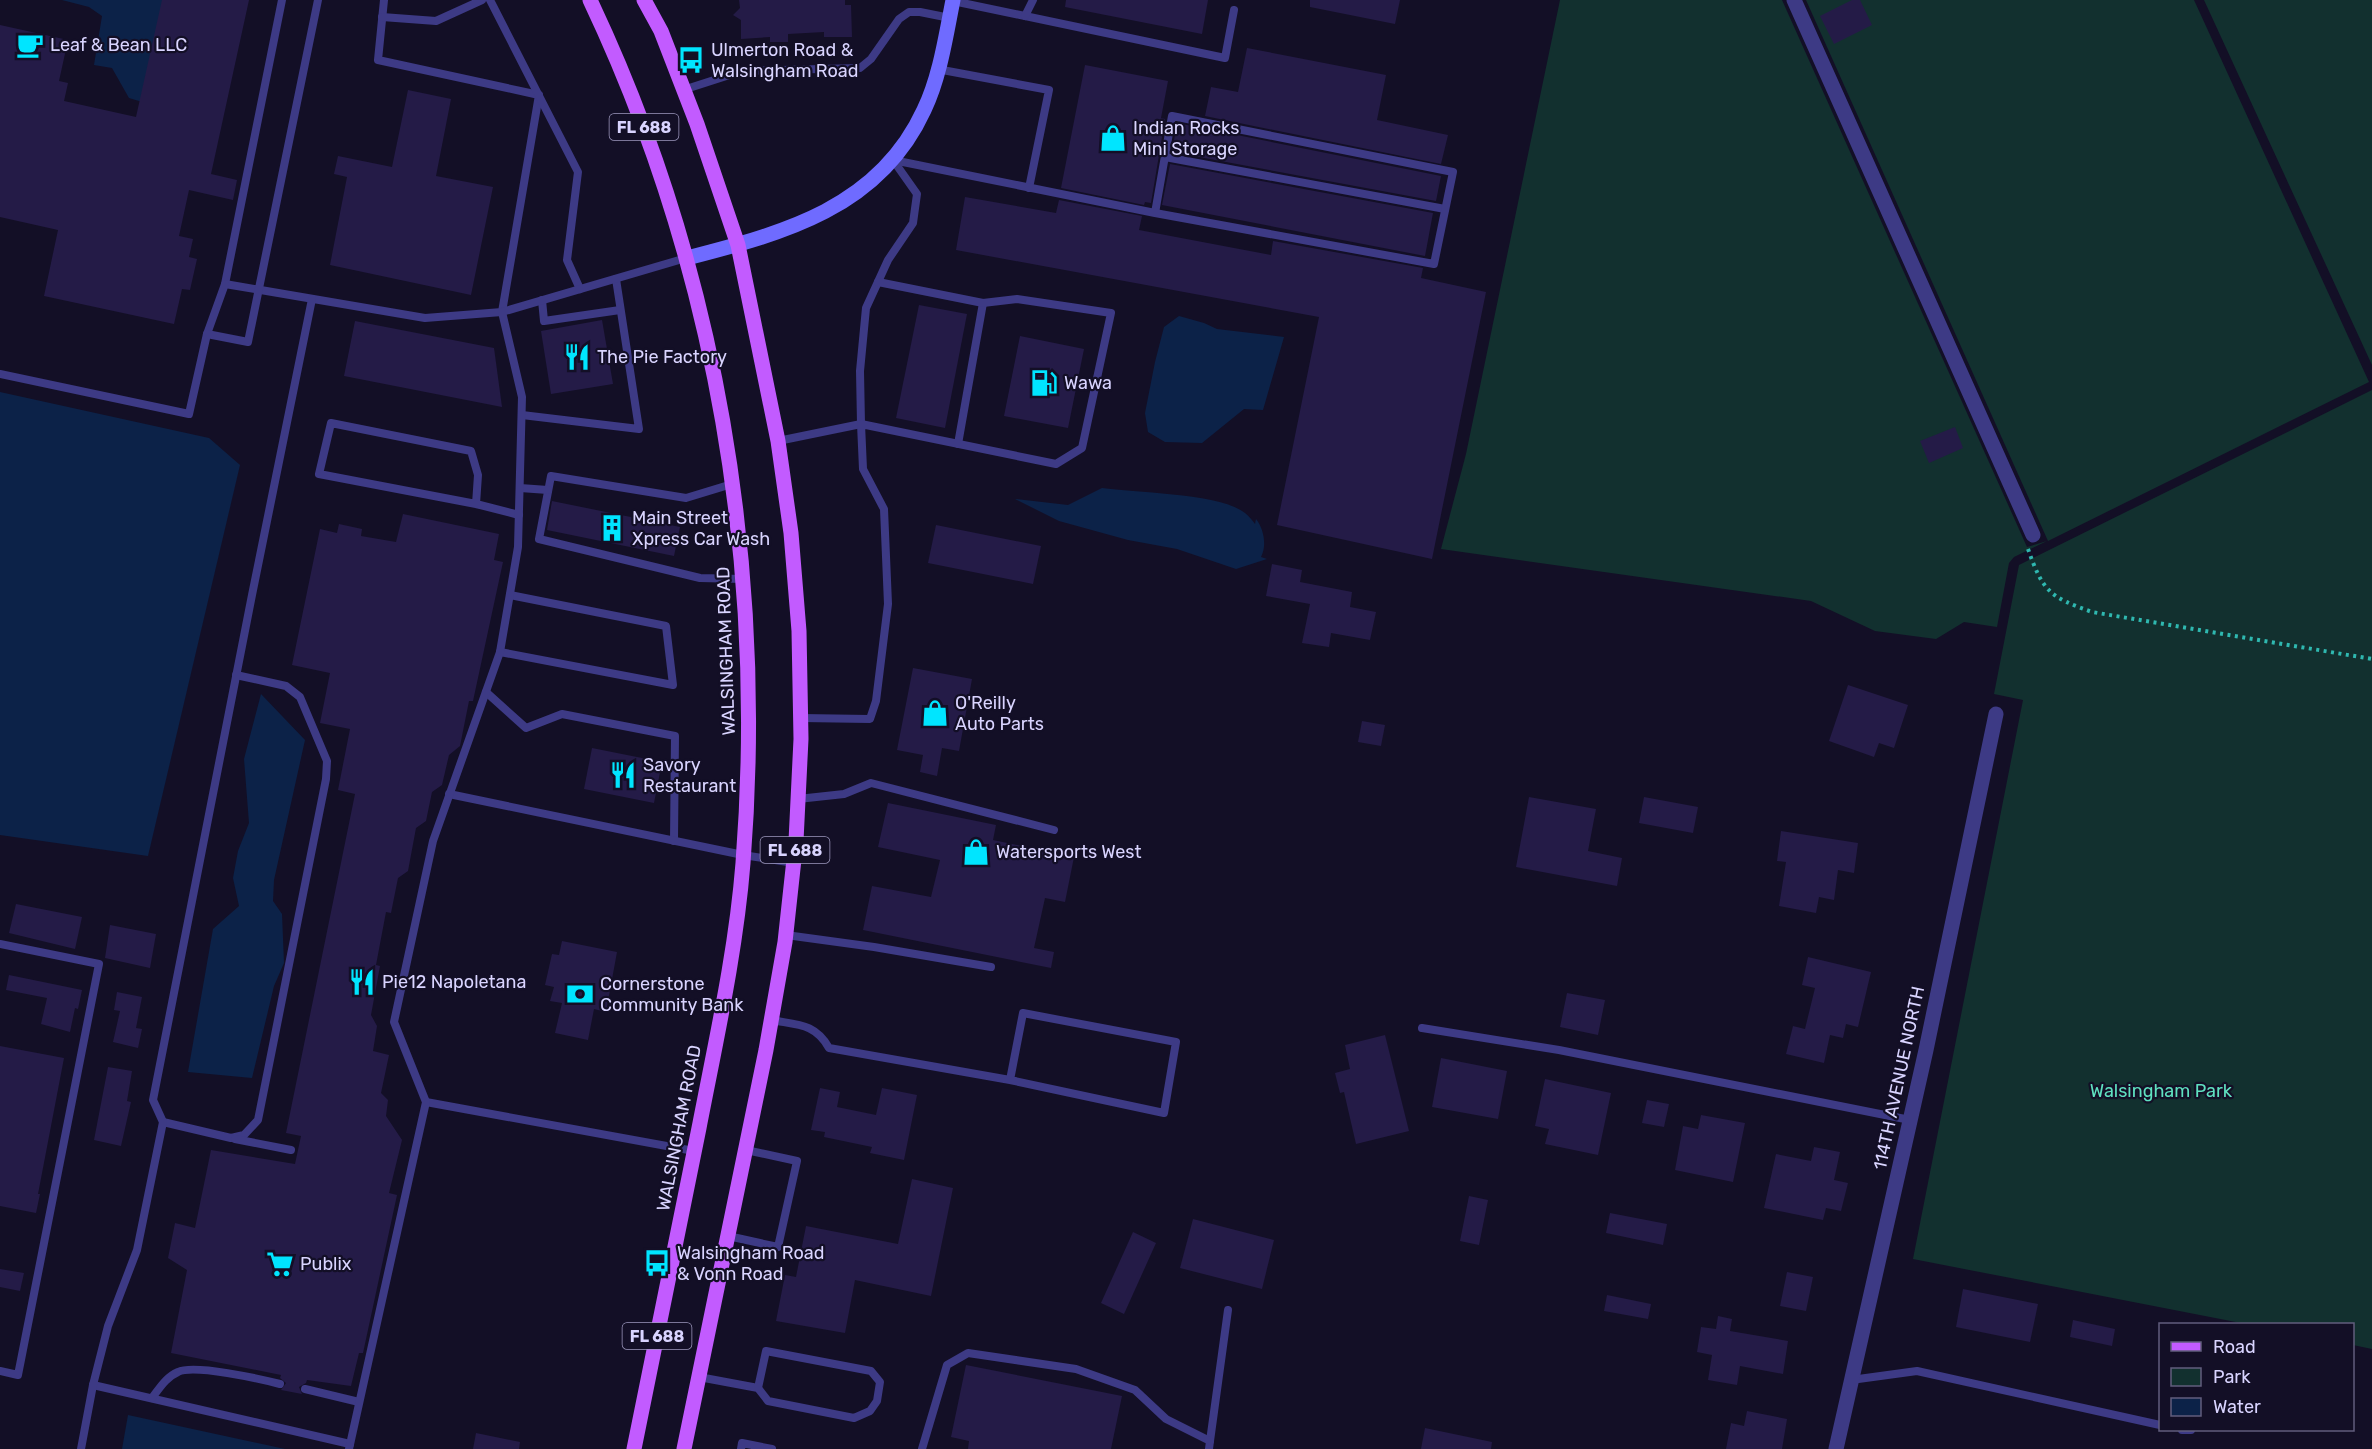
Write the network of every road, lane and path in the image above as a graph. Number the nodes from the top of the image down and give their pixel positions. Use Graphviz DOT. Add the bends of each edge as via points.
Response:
graph roads {
  1 [pos="282,0"];
  2 [pos="318,0"];
  3 [pos="384,0"];
  4 [pos="482,0"];
  5 [pos="490,0"];
  6 [pos="590,0"];
  7 [pos="644,0"];
  8 [pos="1033,0"];
  9 [pos="1794,0"];
  10 [pos="953,1"];
  11 [pos="1234,10"];
  12 [pos="1025,16"];
  13 [pos="382,17"];
  14 [pos="950,18"];
  15 [pos="937,69"];
  16 [pos="683,90"];
  17 [pos="539,94"];
  18 [pos="1164,157"];
  19 [pos="893,160"];
  20 [pos="1029,188"];
  21 [pos="1445,209"];
  22 [pos="1155,213"];
  23 [pos="738,245"];
  24 [pos="687,258"];
  25 [pos="616,279"];
  26 [pos="878,282"];
  27 [pos="225,284"];
  28 [pos="580,289"];
  29 [pos="260,290"];
  30 [pos="312,299"];
  31 [pos="542,300"];
  32 [pos="983,303"];
  33 [pos="620,310"];
  34 [pos="502,312"];
  35 [pos="207,334"];
  36 [pos="0,374"];
  37 [pos="522,415"];
  38 [pos="861,424"];
  39 [pos="778,441"];
  40 [pos="958,444"];
  41 [pos="732,484"];
  42 [pos="520,488"];
  43 [pos="548,490"];
  44 [pos="476,504"];
  45 [pos="519,515"];
  46 [pos="2033,535"];
  47 [pos="744,579"];
  48 [pos="510,595"];
  49 [pos="500,652"];
  50 [pos="2372,659"];
  51 [pos="236,675"];
  52 [pos="486,692"];
  53 [pos="1996,714"];
  54 [pos="801,718"];
  55 [pos="449,794"];
  56 [pos="798,799"];
  57 [pos="1054,830"];
  58 [pos="674,841"];
  59 [pos="743,855"];
  60 [pos="794,863"];
  61 [pos="786,935"];
  62 [pos="0,944"];
  63 [pos="991,967"];
  64 [pos="771,1020"];
  65 [pos="1422,1028"];
  66 [pos="1010,1080"];
  67 [pos="426,1102"];
  68 [pos="1910,1120"];
  69 [pos="163,1122"];
  70 [pos="231,1138"];
  71 [pos="291,1150"];
  72 [pos="694,1150"];
  73 [pos="746,1150"];
  74 [pos="728,1236"];
  75 [pos="1228,1310"];
  76 [pos="0,1371"];
  77 [pos="699,1377"];
  78 [pos="1851,1380"];
  79 [pos="93,1384"];
  80 [pos="280,1384"];
  81 [pos="758,1388"];
  82 [pos="305,1389"];
  83 [pos="152,1398"];
  84 [pos="359,1402"];
  85 [pos="2159,1425"];
  86 [pos="1210,1445"];
  87 [pos="349,1447"];
  88 [pos="81,1449"];
  89 [pos="634,1449"];
  90 [pos="684,1449"];
  91 [pos="741,1449"];
  92 [pos="772,1449"];
  93 [pos="922,1449"];
  94 [pos="1836,1449"];
  1 -- 27 [label="lane"];
  2 -- 29 [label="lane"];
  3 -- 13 [label="lane"];
  4 -- 13 [label="lane" via="436,21"];
  5 -- 17 [label="lane"];
  6 -- 24 [label="main road, FL 688" via="644,128"];
  7 -- 16 [label="main road, FL 688" via="661,31"];
  8 -- 12 [label="lane"];
  9 -- 46 [label="street"];
  10 -- 12 [label="lane"];
  10 -- 14 [label="street"];
  11 -- 12 [label="lane" via="1225,58"];
  13 -- 17 [label="lane" via="378,60"];
  14 -- 15 [label="street"];
  14 -- 16 [label="lane" via="909,12 860,68 742,71"];
  15 -- 19 [label="street" via="925,109"];
  15 -- 20 [label="lane" via="1048,90"];
  16 -- 23 [label="main road, FL 688"];
  17 -- 28 [label="lane" via="578,172 567,260"];
  17 -- 34 [label="lane"];
  18 -- 21 [label="lane"];
  18 -- 21 [label="lane" via="1172,116 1453,172"];
  18 -- 22 [label="lane"];
  19 -- 20 [label="lane"];
  19 -- 23 [label="street" via="870,184 830,211"];
  19 -- 26 [label="lane" via="917,194 913,223"];
  20 -- 22 [label="lane"];
  21 -- 22 [label="lane" via="1434,264"];
  23 -- 24 [label="street"];
  23 -- 39 [label="main road, FL 688"];
  24 -- 25 [label="lane"];
  24 -- 41 [label="main road, WALSINGHAM ROAD / FL 688" via="713,366"];
  25 -- 28 [label="lane"];
  25 -- 33 [label="lane"];
  26 -- 32 [label="lane"];
  26 -- 38 [label="lane" via="866,308 860,371"];
  27 -- 29 [label="lane"];
  27 -- 35 [label="lane"];
  28 -- 31 [label="lane"];
  29 -- 30 [label="lane"];
  29 -- 35 [label="lane" via="248,342"];
  30 -- 34 [label="lane" via="425,318"];
  30 -- 51 [label="lane"];
  31 -- 33 [label="lane" via="544,321"];
  31 -- 34 [label="lane"];
  32 -- 40 [label="lane"];
  32 -- 40 [label="lane" via="1017,299 1111,313 1082,448 1056,464"];
  33 -- 37 [label="lane" via="639,429"];
  34 -- 37 [label="lane" via="522,397"];
  35 -- 36 [label="lane" via="189,414"];
  37 -- 42 [label="lane"];
  38 -- 39 [label="lane"];
  38 -- 40 [label="lane"];
  38 -- 54 [label="lane" via="863,469 885,509 888,604 876,701 870,719"];
  39 -- 54 [label="main road, FL 688" via="791,533"];
  41 -- 43 [label="lane" via="686,498 551,476"];
  41 -- 47 [label="main road, WALSINGHAM ROAD / FL 688"];
  42 -- 43 [label="lane"];
  42 -- 45 [label="lane"];
  43 -- 47 [label="lane" via="539,539 700,579"];
  44 -- 44 [label="lane" via="478,475 471,452 331,423 319,474"];
  44 -- 45 [label="lane"];
  45 -- 48 [label="lane"];
  46 -- 50 [label="path" via="2027,546 2038,579 2061,600 2092,612"];
  47 -- 59 [label="main road, WALSINGHAM ROAD / FL 688" via="750,670"];
  48 -- 49 [label="lane"];
  48 -- 49 [label="lane" via="666,626 673,685"];
  49 -- 52 [label="lane"];
  51 -- 69 [label="lane" via="153,1100"];
  51 -- 70 [label="lane" via="286,686 300,697 327,761 258,1120 244,1135"];
  52 -- 55 [label="lane"];
  52 -- 58 [label="lane" via="526,728 562,714 675,736"];
  53 -- 68 [label="street, 114TH AVENUE NORTH"];
  54 -- 56 [label="main road, FL 688"];
  55 -- 58 [label="lane"];
  55 -- 67 [label="lane" via="433,841 394,1022"];
  56 -- 57 [label="lane" via="844,794 871,783"];
  56 -- 60 [label="main road, FL 688"];
  58 -- 59 [label="lane"];
  59 -- 60 [label="lane"];
  59 -- 72 [label="main road, WALSINGHAM ROAD / FL 688" via="733,948"];
  60 -- 61 [label="main road, FL 688"];
  61 -- 63 [label="lane"];
  61 -- 64 [label="main road, FL 688"];
  62 -- 76 [label="lane" via="99,964 18,1375"];
  64 -- 66 [label="lane" via="813,1028 829,1048"];
  64 -- 73 [label="main road, FL 688"];
  65 -- 68 [label="lane" via="1559,1050"];
  66 -- 66 [label="lane" via="1164,1113 1176,1042 1023,1013"];
  67 -- 72 [label="lane"];
  67 -- 84 [label="lane"];
  68 -- 78 [label="street, 114TH AVENUE NORTH"];
  69 -- 70 [label="lane"];
  69 -- 79 [label="lane" via="137,1250 108,1326"];
  70 -- 71 [label="lane"];
  72 -- 89 [label="main road, WALSINGHAM ROAD / FL 688"];
  73 -- 74 [label="main road, FL 688"];
  73 -- 74 [label="lane" via="797,1161 778,1247"];
  74 -- 77 [label="main road, FL 688"];
  75 -- 86 [label="lane"];
  77 -- 81 [label="lane"];
  77 -- 90 [label="main road, FL 688"];
  78 -- 85 [label="lane" via="1917,1371"];
  78 -- 94 [label="street, 114TH AVENUE NORTH"];
  79 -- 83 [label="lane"];
  79 -- 88 [label="lane"];
  80 -- 83 [label="lane" via="236,1374 180,1370"];
  81 -- 81 [label="lane" via="768,1401 854,1418 870,1411 877,1401 880,1382 871,1371 766,1351"];
  82 -- 84 [label="lane"];
  83 -- 87 [label="lane"];
  84 -- 87 [label="lane"];
  86 -- 93 [label="lane" via="1166,1419 1134,1390 1076,1370 968,1353 947,1365"];
  91 -- 92 [label="lane" via="742,1443"];
}
